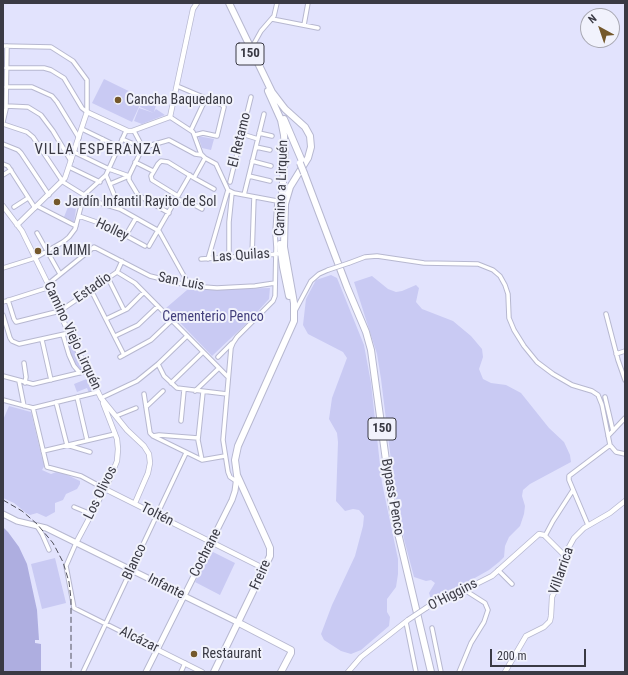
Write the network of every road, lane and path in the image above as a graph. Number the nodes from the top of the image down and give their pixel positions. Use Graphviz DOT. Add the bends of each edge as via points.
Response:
graph roads {
  1 [pos="196,3"];
  2 [pos="225,3"];
  3 [pos="229,3"];
  4 [pos="277,3"];
  5 [pos="308,3"];
  6 [pos="272,19"];
  7 [pos="304,25"];
  8 [pos="318,28"];
  9 [pos="5,46"];
  10 [pos="251,49"];
  11 [pos="5,70"];
  12 [pos="177,86"];
  13 [pos="6,87"];
  14 [pos="272,92"];
  15 [pos="206,98"];
  16 [pos="250,98"];
  17 [pos="6,106"];
  18 [pos="87,112"];
  19 [pos="4,114"];
  20 [pos="264,114"];
  21 [pos="170,117"];
  22 [pos="281,120"];
  23 [pos="3,123"];
  24 [pos="82,129"];
  25 [pos="191,130"];
  26 [pos="126,131"];
  27 [pos="134,131"];
  28 [pos="259,133"];
  29 [pos="242,134"];
  30 [pos="195,135"];
  31 [pos="272,136"];
  32 [pos="79,138"];
  33 [pos="103,139"];
  34 [pos="122,139"];
  35 [pos="258,139"];
  36 [pos="3,144"];
  37 [pos="256,147"];
  38 [pos="99,148"];
  39 [pos="119,148"];
  40 [pos="143,148"];
  41 [pos="270,150"];
  42 [pos="74,152"];
  43 [pos="204,157"];
  44 [pos="71,161"];
  45 [pos="252,161"];
  46 [pos="136,162"];
  47 [pos="301,162"];
  48 [pos="3,164"];
  49 [pos="271,166"];
  50 [pos="69,167"];
  51 [pos="109,169"];
  52 [pos="10,170"];
  53 [pos="153,171"];
  54 [pos="3,175"];
  55 [pos="106,175"];
  56 [pos="190,175"];
  57 [pos="129,176"];
  58 [pos="249,176"];
  59 [pos="194,178"];
  60 [pos="270,181"];
  61 [pos="63,182"];
  62 [pos="100,182"];
  63 [pos="230,182"];
  64 [pos="110,184"];
  65 [pos="214,189"];
  66 [pos="228,190"];
  67 [pos="232,192"];
  68 [pos="49,195"];
  69 [pos="244,195"];
  70 [pos="84,197"];
  71 [pos="177,197"];
  72 [pos="254,197"];
  73 [pos="28,198"];
  74 [pos="279,201"];
  75 [pos="14,207"];
  76 [pos="36,207"];
  77 [pos="4,209"];
  78 [pos="202,209"];
  79 [pos="121,210"];
  80 [pos="168,213"];
  81 [pos="78,216"];
  82 [pos="136,218"];
  83 [pos="17,224"];
  84 [pos="76,226"];
  85 [pos="159,230"];
  86 [pos="38,233"];
  87 [pos="126,235"];
  88 [pos="47,251"];
  89 [pos="278,254"];
  90 [pos="252,256"];
  91 [pos="35,258"];
  92 [pos="229,258"];
  93 [pos="201,259"];
  94 [pos="208,259"];
  95 [pos="122,261"];
  96 [pos="3,268"];
  97 [pos="117,272"];
  98 [pos="60,274"];
  99 [pos="108,278"];
  100 [pos="275,283"];
  101 [pos="49,285"];
  102 [pos="190,286"];
  103 [pos="91,290"];
  104 [pos="144,292"];
  105 [pos="8,300"];
  106 [pos="3,302"];
  107 [pos="158,306"];
  108 [pos="124,310"];
  109 [pos="60,311"];
  110 [pos="294,312"];
  111 [pos="606,314"];
  112 [pos="3,315"];
  113 [pos="106,319"];
  114 [pos="172,320"];
  115 [pos="69,333"];
  116 [pos="63,335"];
  117 [pos="115,336"];
  118 [pos="187,336"];
  119 [pos="42,340"];
  120 [pos="233,342"];
  121 [pos="625,351"];
  122 [pos="203,352"];
  123 [pos="616,354"];
  124 [pos="218,357"];
  125 [pos="24,363"];
  126 [pos="158,364"];
  127 [pos="219,368"];
  128 [pos="87,371"];
  129 [pos="80,373"];
  130 [pos="3,376"];
  131 [pos="228,377"];
  132 [pos="51,380"];
  133 [pos="625,380"];
  134 [pos="19,381"];
  135 [pos="25,382"];
  136 [pos="172,383"];
  137 [pos="184,390"];
  138 [pos="164,391"];
  139 [pos="195,391"];
  140 [pos="98,392"];
  141 [pos="203,392"];
  142 [pos="144,394"];
  143 [pos="226,394"];
  144 [pos="605,396"];
  145 [pos="77,397"];
  146 [pos="100,398"];
  147 [pos="3,400"];
  148 [pos="56,402"];
  149 [pos="24,406"];
  150 [pos="146,407"];
  151 [pos="33,408"];
  152 [pos="136,408"];
  153 [pos="115,415"];
  154 [pos="109,417"];
  155 [pos="625,418"];
  156 [pos="181,421"];
  157 [pos="613,431"];
  158 [pos="115,434"];
  159 [pos="153,436"];
  160 [pos="608,436"];
  161 [pos="198,438"];
  162 [pos="87,440"];
  163 [pos="67,445"];
  164 [pos="610,445"];
  165 [pos="43,451"];
  166 [pos="90,452"];
  167 [pos="186,453"];
  168 [pos="625,454"];
  169 [pos="225,456"];
  170 [pos="202,460"];
  171 [pos="237,478"];
  172 [pos="105,489"];
  173 [pos="573,490"];
  174 [pos="625,502"];
  175 [pos="134,503"];
  176 [pos="74,507"];
  177 [pos="3,514"];
  178 [pos="91,514"];
  179 [pos="157,514"];
  180 [pos="588,525"];
  181 [pos="38,526"];
  182 [pos="543,535"];
  183 [pos="212,542"];
  184 [pos="76,543"];
  185 [pos="49,550"];
  186 [pos="567,558"];
  187 [pos="265,569"];
  188 [pos="131,570"];
  189 [pos="498,570"];
  190 [pos="512,584"];
  191 [pos="463,589"];
  192 [pos="184,596"];
  193 [pos="75,609"];
  194 [pos="407,621"];
  195 [pos="239,623"];
  196 [pos="106,624"];
  197 [pos="432,628"];
  198 [pos="158,650"];
  199 [pos="185,663"];
  200 [pos="416,671"];
  201 [pos="83,672"];
  202 [pos="146,672"];
  203 [pos="181,672"];
  204 [pos="202,672"];
  205 [pos="214,672"];
  206 [pos="281,672"];
  207 [pos="348,672"];
  208 [pos="431,672"];
  209 [pos="440,672"];
  210 [pos="459,672"];
  211 [pos="505,672"];
  1 -- 12 [label="street" via="192,11"];
  2 -- 22 [label="main road, Camino a Lirquén / 150"];
  3 -- 10 [label="main road, Camino a Lirquén / 150"];
  4 -- 6 [label="street"];
  5 -- 7 [label="street"];
  6 -- 7 [label="street"];
  6 -- 10 [label="street" via="259,34"];
  7 -- 8 [label="street"];
  9 -- 11 [label="street"];
  9 -- 18 [label="street" via="51,47 73,61 87,80"];
  10 -- 14 [label="main road, Camino a Lirquén / 150"];
  11 -- 13 [label="street"];
  11 -- 18 [label="street" via="51,70 64,78"];
  12 -- 15 [label="street"];
  12 -- 21 [label="street"];
  13 -- 17 [label="street"];
  13 -- 32 [label="street" via="32,87 52,96"];
  14 -- 47 [label="main road, Bypass Penco / 150"];
  14 -- 110 [label="main road, Camino a Lirquén" via="285,109 303,124 310,140 309,155 290,187 286,204 284,247"];
  15 -- 25 [label="street"];
  15 -- 30 [label="street" via="223,106 217,136 203,132"];
  16 -- 29 [label="street, El Retamo"];
  17 -- 19 [label="street"];
  17 -- 44 [label="street" via="26,106 41,115 54,131"];
  18 -- 24 [label="street"];
  18 -- 26 [label="street"];
  19 -- 23 [label="street"];
  20 -- 28 [label="street"];
  21 -- 25 [label="street"];
  21 -- 27 [label="street"];
  22 -- 47 [label="main road, Bypass Penco / 150"];
  22 -- 74 [label="main road, Camino a Lirquén" via="285,147"];
  23 -- 61 [label="street" via="33,136"];
  24 -- 32 [label="street"];
  24 -- 33 [label="street"];
  25 -- 30 [label="street"];
  26 -- 27 [label="street"];
  26 -- 34 [label="street"];
  27 -- 40 [label="street"];
  28 -- 31 [label="street"];
  28 -- 35 [label="street"];
  29 -- 35 [label="street"];
  29 -- 63 [label="street, El Retamo"];
  30 -- 43 [label="street"];
  32 -- 42 [label="street"];
  33 -- 38 [label="street"];
  33 -- 39 [label="street"];
  34 -- 39 [label="street"];
  34 -- 40 [label="street"];
  35 -- 37 [label="street"];
  36 -- 68 [label="street" via="21,153"];
  37 -- 41 [label="street"];
  37 -- 45 [label="street"];
  39 -- 51 [label="street"];
  40 -- 43 [label="street" via="169,140"];
  40 -- 46 [label="street"];
  42 -- 44 [label="street"];
  42 -- 51 [label="street"];
  43 -- 59 [label="street"];
  43 -- 66 [label="street" via="216,164"];
  44 -- 50 [label="street"];
  45 -- 49 [label="street"];
  45 -- 58 [label="street"];
  46 -- 53 [label="street"];
  46 -- 57 [label="street"];
  47 -- 208 [label="main road, Bypass Penco / 150, bridge" via="373,355 393,512"];
  48 -- 52 [label="street"];
  50 -- 61 [label="street"];
  50 -- 62 [label="street"];
  51 -- 55 [label="street"];
  51 -- 57 [label="street"];
  52 -- 54 [label="street"];
  52 -- 73 [label="street"];
  53 -- 56 [label="street" via="164,161"];
  53 -- 71 [label="street" via="152,181"];
  55 -- 62 [label="street"];
  55 -- 64 [label="street"];
  56 -- 59 [label="street"];
  56 -- 71 [label="street"];
  57 -- 64 [label="street"];
  57 -- 80 [label="street" via="138,195"];
  58 -- 60 [label="street"];
  58 -- 69 [label="street"];
  59 -- 65 [label="street"];
  61 -- 68 [label="street"];
  61 -- 70 [label="street"];
  62 -- 70 [label="street"];
  64 -- 79 [label="street"];
  66 -- 67 [label="street"];
  66 -- 94 [label="street"];
  67 -- 69 [label="street"];
  67 -- 92 [label="street"];
  68 -- 76 [label="street"];
  69 -- 72 [label="street"];
  70 -- 79 [label="street"];
  70 -- 81 [label="street"];
  71 -- 78 [label="street"];
  71 -- 80 [label="street"];
  72 -- 74 [label="street"];
  72 -- 90 [label="street"];
  73 -- 75 [label="street"];
  73 -- 76 [label="street"];
  74 -- 89 [label="main road, Camino a Lirquén"];
  76 -- 83 [label="street"];
  76 -- 84 [label="street"];
  77 -- 83 [label="street, Camino Viejo Lirquén"];
  79 -- 82 [label="street"];
  80 -- 85 [label="street"];
  81 -- 84 [label="street"];
  81 -- 87 [label="street, Holley" via="104,224"];
  82 -- 85 [label="street"];
  82 -- 87 [label="street"];
  83 -- 91 [label="street, Camino Viejo Lirquén"];
  84 -- 88 [label="street" via="67,239"];
  85 -- 87 [label="street, Holley" via="147,246"];
  85 -- 102 [label="street"];
  86 -- 88 [label="street"];
  88 -- 91 [label="street"];
  88 -- 98 [label="street"];
  89 -- 90 [label="street, Las Quilas"];
  89 -- 100 [label="street"];
  89 -- 110 [label="main road, Camino a Lirquén"];
  90 -- 92 [label="street, Las Quilas"];
  91 -- 96 [label="street"];
  91 -- 101 [label="street, Camino Viejo Lirquén"];
  92 -- 94 [label="street, Las Quilas"];
  93 -- 94 [label="street, Las Quilas"];
  95 -- 97 [label="street, Estadio"];
  95 -- 98 [label="street, San Luis" via="94,247"];
  95 -- 102 [label="street, San Luis" via="150,276"];
  97 -- 99 [label="street, Estadio"];
  97 -- 104 [label="street" via="131,279"];
  98 -- 101 [label="street"];
  99 -- 103 [label="street, Estadio"];
  99 -- 108 [label="street"];
  100 -- 102 [label="street, San Luis" via="217,288"];
  100 -- 120 [label="street" via="274,299"];
  101 -- 105 [label="street"];
  101 -- 109 [label="street, Camino Viejo Lirquén"];
  103 -- 109 [label="street, Estadio"];
  103 -- 113 [label="street"];
  104 -- 107 [label="street"];
  104 -- 108 [label="street"];
  105 -- 106 [label="street"];
  105 -- 109 [label="street" via="16,322"];
  107 -- 114 [label="street"];
  107 -- 117 [label="street" via="138,325"];
  108 -- 113 [label="street"];
  109 -- 115 [label="street, Camino Viejo Lirquén"];
  110 -- 160 [label="street, bridge" via="311,280 328,270 365,257 382,256 432,264 478,264 500,276 508,294 509,318 514,330 537,362 556,376 598,396"];
  110 -- 171 [label="main road, Camino a Lirquén" via="292,326 237,451"];
  111 -- 123 [label="street"];
  112 -- 119 [label="street" via="11,340 20,345"];
  113 -- 117 [label="street"];
  114 -- 117 [label="street" via="150,340 122,356"];
  114 -- 118 [label="street"];
  115 -- 116 [label="street"];
  115 -- 128 [label="street, Camino Viejo Lirquén"];
  116 -- 119 [label="street"];
  116 -- 129 [label="street" via="69,355"];
  118 -- 122 [label="street"];
  118 -- 126 [label="street"];
  119 -- 132 [label="street"];
  120 -- 124 [label="street"];
  120 -- 131 [label="street"];
  121 -- 123 [label="street"];
  122 -- 127 [label="street"];
  122 -- 136 [label="street"];
  123 -- 133 [label="street"];
  125 -- 135 [label="street"];
  126 -- 136 [label="street"];
  126 -- 146 [label="street" via="136,382"];
  127 -- 131 [label="street"];
  127 -- 139 [label="street"];
  128 -- 129 [label="street"];
  128 -- 140 [label="street, Camino Viejo Lirquén"];
  129 -- 132 [label="street"];
  130 -- 134 [label="street"];
  131 -- 143 [label="street"];
  132 -- 135 [label="street" via="33,384"];
  134 -- 135 [label="street"];
  134 -- 149 [label="street"];
  136 -- 137 [label="street"];
  137 -- 139 [label="street"];
  137 -- 156 [label="street"];
  138 -- 150 [label="street"];
  139 -- 141 [label="street"];
  140 -- 145 [label="street"];
  140 -- 146 [label="street, Camino Viejo Lirquén"];
  141 -- 143 [label="street"];
  141 -- 161 [label="street"];
  142 -- 150 [label="street"];
  143 -- 169 [label="street" via="223,436"];
  144 -- 157 [label="street"];
  145 -- 148 [label="street"];
  145 -- 162 [label="street"];
  146 -- 153 [label="street, Camino Viejo Lirquén"];
  146 -- 154 [label="street, Los Olivos"];
  147 -- 149 [label="street"];
  148 -- 151 [label="street"];
  148 -- 163 [label="street"];
  149 -- 151 [label="street"];
  150 -- 159 [label="street" via="150,433"];
  151 -- 165 [label="street"];
  152 -- 153 [label="street"];
  153 -- 154 [label="street"];
  153 -- 175 [label="street, Camino Viejo Lirquén" via="150,456 148,473"];
  154 -- 158 [label="street, Los Olivos"];
  155 -- 157 [label="street"];
  157 -- 160 [label="street"];
  158 -- 162 [label="street"];
  158 -- 172 [label="street, Los Olivos" via="118,445 117,461"];
  159 -- 161 [label="street"];
  159 -- 167 [label="street"];
  160 -- 164 [label="street"];
  161 -- 170 [label="street"];
  162 -- 163 [label="street"];
  163 -- 165 [label="street"];
  163 -- 166 [label="street"];
  164 -- 168 [label="street" via="616,452"];
  164 -- 173 [label="street" via="569,476"];
  165 -- 172 [label="street, Toltén" via="47,467 84,477"];
  167 -- 170 [label="street"];
  167 -- 179 [label="street, Blanco"];
  169 -- 170 [label="street"];
  169 -- 171 [label="street" via="229,474"];
  171 -- 183 [label="main road, Cochrane" via="234,497"];
  171 -- 187 [label="main road, Freire" via="270,548 270,559"];
  172 -- 175 [label="street, Toltén"];
  172 -- 178 [label="street, Los Olivos"];
  173 -- 180 [label="street"];
  173 -- 182 [label="street"];
  174 -- 180 [label="street, Villarrica"];
  175 -- 179 [label="street, Toltén"];
  176 -- 178 [label="street"];
  177 -- 181 [label="main road, Infante" via="17,521"];
  178 -- 184 [label="street, Los Olivos"];
  179 -- 183 [label="street, Toltén"];
  179 -- 188 [label="street, Blanco"];
  180 -- 186 [label="street, Villarrica" via="574,538"];
  181 -- 184 [label="main road, Infante"];
  181 -- 185 [label="street"];
  182 -- 186 [label="street"];
  182 -- 189 [label="street, O'Higgins" via="536,535"];
  183 -- 187 [label="street, Toltén"];
  183 -- 192 [label="main road, Cochrane"];
  184 -- 188 [label="main road, Infante"];
  184 -- 193 [label="street, Los Olivos" via="66,569"];
  186 -- 211 [label="street, Villarrica" via="552,597 550,621 526,636"];
  187 -- 195 [label="main road, Freire"];
  188 -- 192 [label="main road, Infante"];
  188 -- 196 [label="street, Blanco"];
  189 -- 190 [label="street"];
  189 -- 191 [label="street, O'Higgins" via="488,578"];
  191 -- 194 [label="street, O'Higgins, bridge" via="441,598"];
  191 -- 210 [label="street" via="485,603 488,610"];
  192 -- 195 [label="main road, Infante"];
  192 -- 198 [label="main road, Cochrane"];
  193 -- 196 [label="street, Alcázar"];
  194 -- 200 [label="street"];
  194 -- 207 [label="street, O'Higgins" via="361,657"];
  195 -- 205 [label="main road, Freire"];
  195 -- 206 [label="main road, Infante" via="291,650"];
  196 -- 198 [label="street, Alcázar"];
  196 -- 201 [label="street, Blanco"];
  197 -- 209 [label="street"];
  198 -- 199 [label="street, Alcázar"];
  198 -- 202 [label="main road, Cochrane"];
  199 -- 203 [label="street"];
  199 -- 204 [label="street, Alcázar"];
}
